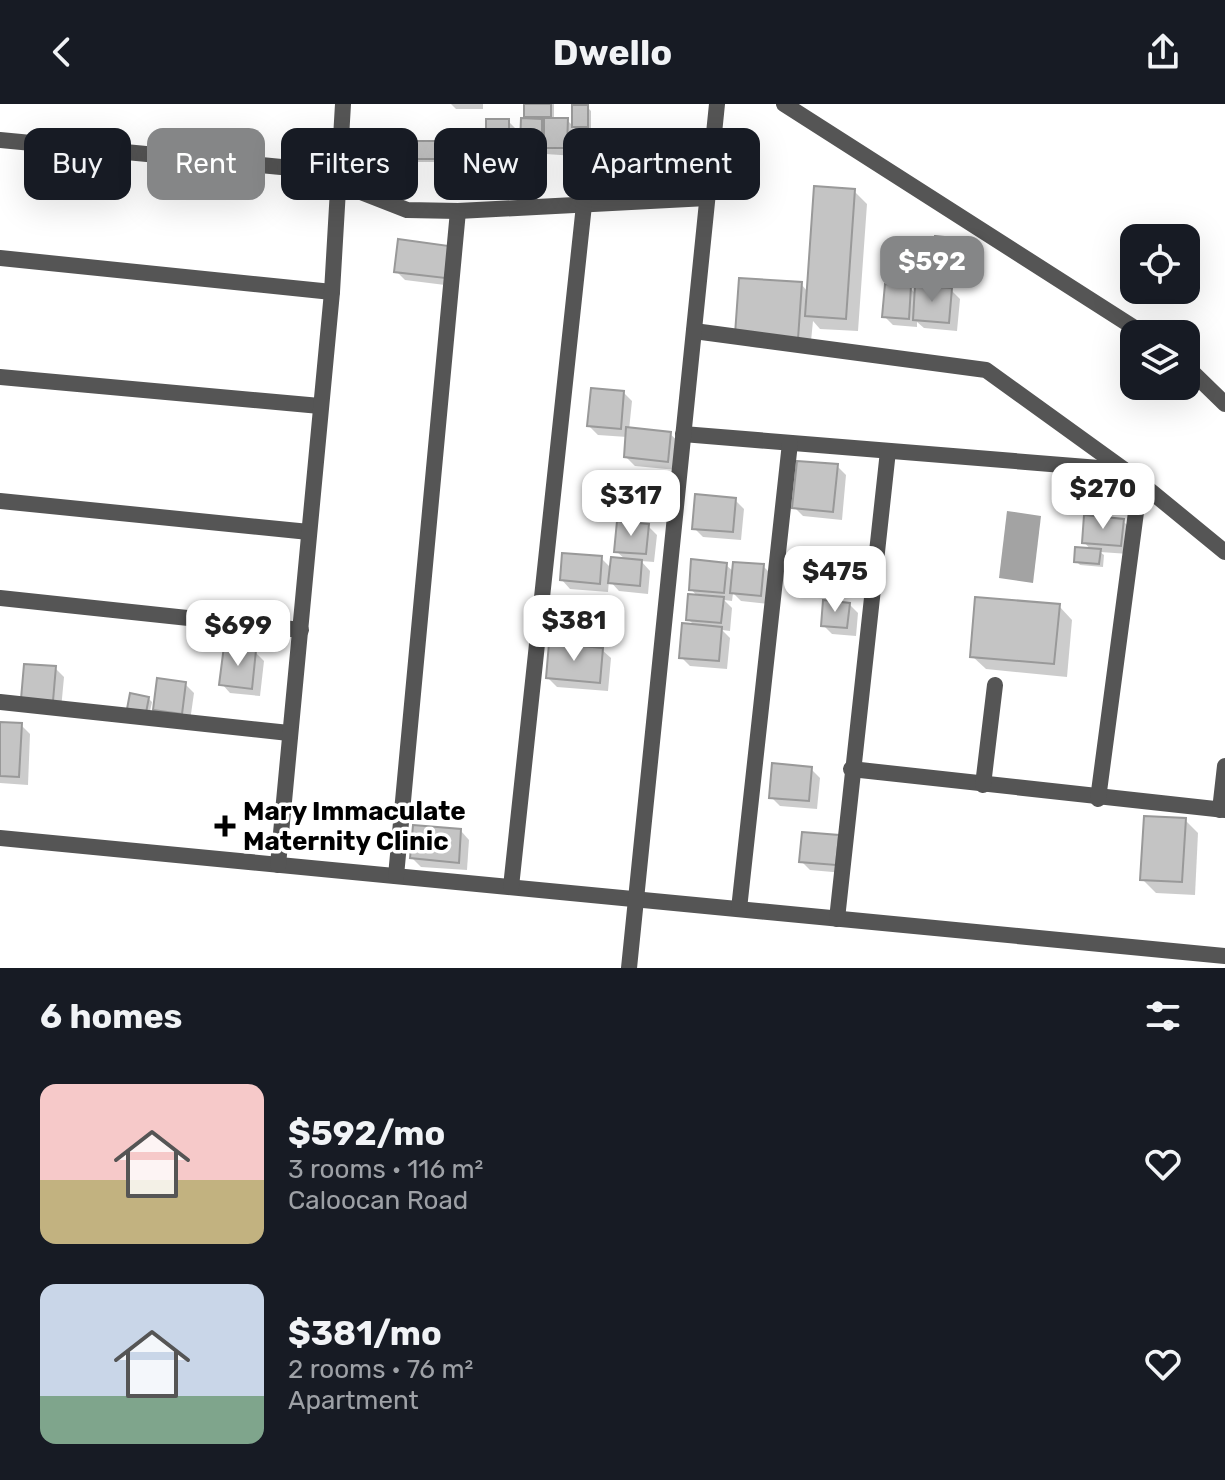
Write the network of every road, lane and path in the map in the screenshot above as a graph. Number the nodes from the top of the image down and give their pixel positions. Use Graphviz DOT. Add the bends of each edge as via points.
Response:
graph roads {
  1 [pos="343,104"];
  2 [pos="717,104"];
  3 [pos="784,104"];
  4 [pos="342,128"];
  5 [pos="714,128"];
  6 [pos="0,140"];
  7 [pos="281,167"];
  8 [pos="337,200"];
  9 [pos="379,200"];
  10 [pos="672,200"];
  11 [pos="707,200"];
  12 [pos="584,205"];
  13 [pos="458,211"];
  14 [pos="0,258"];
  15 [pos="332,292"];
  16 [pos="1122,320"];
  17 [pos="694,331"];
  18 [pos="0,377"];
  19 [pos="1200,380"];
  20 [pos="1225,404"];
  21 [pos="320,406"];
  22 [pos="683,434"];
  23 [pos="790,443"];
  24 [pos="888,451"];
  25 [pos="1126,471"];
  26 [pos="1140,482"];
  27 [pos="0,501"];
  28 [pos="309,532"];
  29 [pos="1225,552"];
  30 [pos="0,598"];
  31 [pos="301,630"];
  32 [pos="995,685"];
  33 [pos="0,702"];
  34 [pos="289,733"];
  35 [pos="1225,766"];
  36 [pos="851,769"];
  37 [pos="983,785"];
  38 [pos="1098,799"];
  39 [pos="1223,810"];
  40 [pos="0,838"];
  41 [pos="278,865"];
  42 [pos="396,876"];
  43 [pos="511,887"];
  44 [pos="636,899"];
  45 [pos="739,909"];
  46 [pos="837,919"];
  47 [pos="1225,956"];
  48 [pos="629,968"];
  1 -- 4 [label="street"];
  2 -- 5 [label="street"];
  3 -- 16 [label="street"];
  6 -- 7 [label="street"];
  8 -- 15 [label="street"];
  9 -- 13 [label="street" via="407,210"];
  10 -- 12 [label="street"];
  11 -- 17 [label="street"];
  12 -- 13 [label="street"];
  12 -- 43 [label="street"];
  13 -- 42 [label="street"];
  14 -- 15 [label="street"];
  15 -- 21 [label="street"];
  17 -- 22 [label="street"];
  17 -- 25 [label="street" via="986,370"];
  18 -- 21 [label="street"];
  19 -- 20 [label="street"];
  21 -- 28 [label="street"];
  22 -- 23 [label="street"];
  22 -- 44 [label="street"];
  23 -- 24 [label="street"];
  23 -- 45 [label="street"];
  24 -- 25 [label="street"];
  24 -- 36 [label="street"];
  25 -- 26 [label="street"];
  26 -- 29 [label="street"];
  26 -- 38 [label="street"];
  27 -- 28 [label="street"];
  28 -- 31 [label="street"];
  30 -- 31 [label="street"];
  31 -- 34 [label="street"];
  32 -- 37 [label="street"];
  33 -- 34 [label="street"];
  34 -- 41 [label="street"];
  35 -- 39 [label="street"];
  36 -- 37 [label="street"];
  36 -- 46 [label="street"];
  37 -- 38 [label="street"];
  38 -- 39 [label="street"];
  40 -- 41 [label="street"];
  41 -- 42 [label="street"];
  42 -- 43 [label="street"];
  43 -- 44 [label="street"];
  44 -- 45 [label="street"];
  44 -- 48 [label="street"];
  45 -- 46 [label="street"];
  46 -- 47 [label="street"];
}
